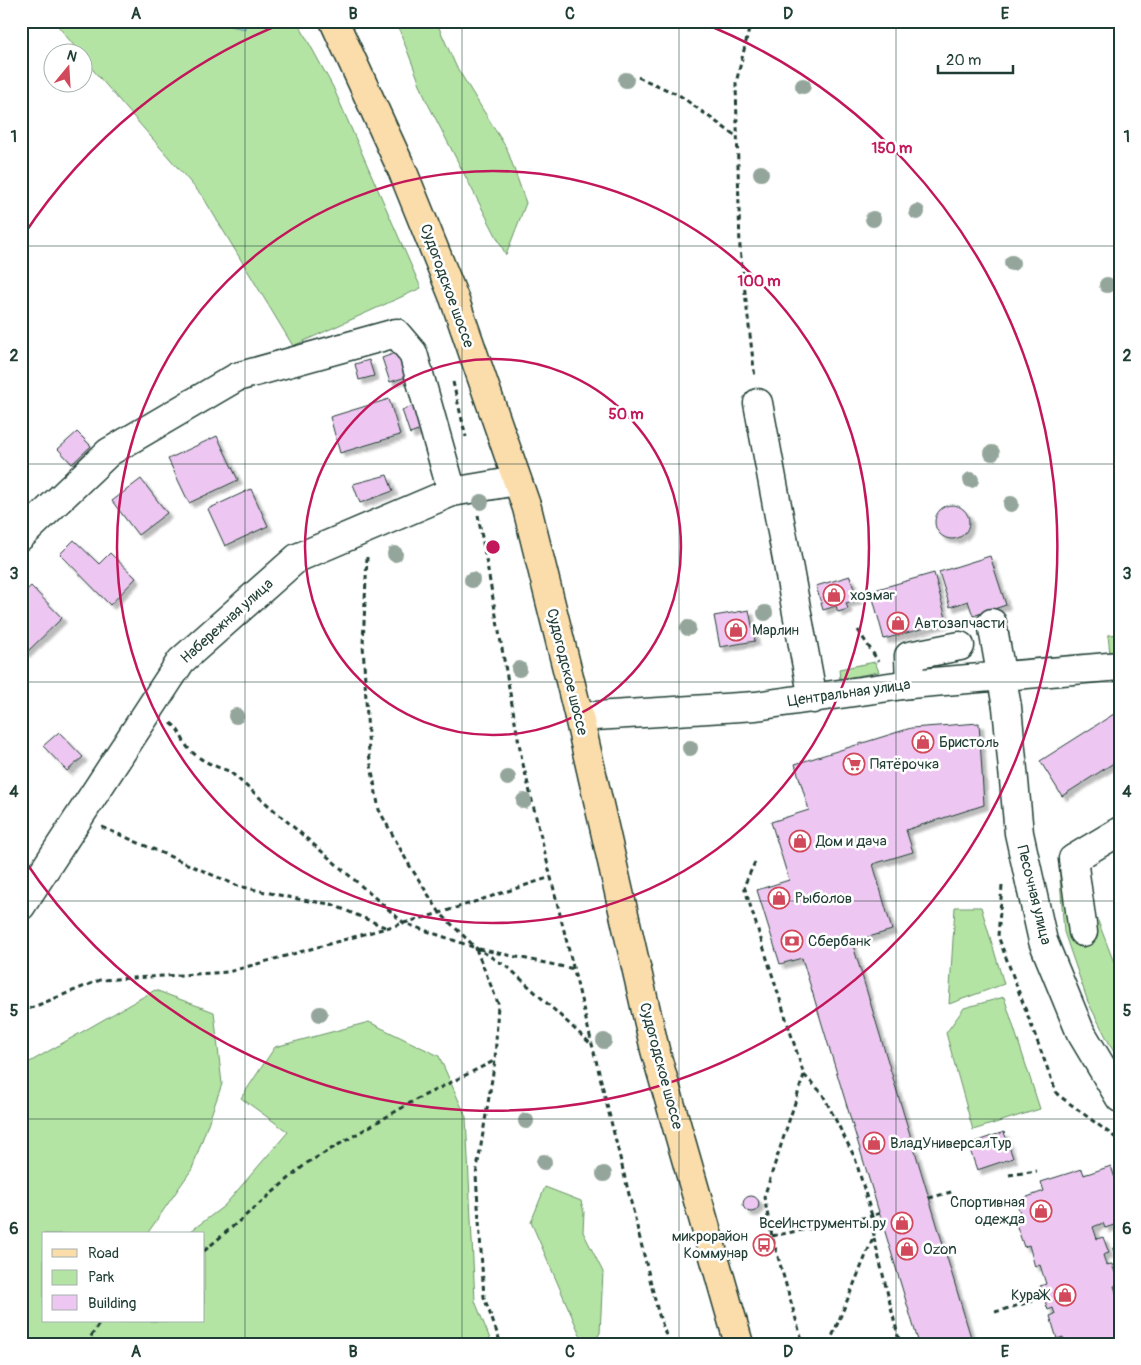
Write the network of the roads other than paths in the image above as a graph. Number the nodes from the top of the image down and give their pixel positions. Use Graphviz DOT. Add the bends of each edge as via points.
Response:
graph roads {
  1 [pos="334,21"];
  2 [pos="758,403"];
  3 [pos="517,481"];
  4 [pos="462,490"];
  5 [pos="21,536"];
  6 [pos="992,623"];
  7 [pos="960,646"];
  8 [pos="1120,666"];
  9 [pos="1002,675"];
  10 [pos="910,684"];
  11 [pos="813,699"];
  12 [pos="579,717"];
  13 [pos="1120,831"];
  14 [pos="21,906"];
  15 [pos="1083,932"];
  16 [pos="1120,1098"];
  17 [pos="739,1344"];
  1 -- 3 [label="main road, Судогодское шоссе" via="403,172 450,289"];
  2 -- 11 [label="street"];
  3 -- 4 [label="street, Набережная улица"];
  3 -- 12 [label="main road, Судогодское шоссе"];
  4 -- 5 [label="street" via="413,353 396,333 237,377 109,452"];
  4 -- 14 [label="street, Набережная улица" via="297,558 181,661"];
  6 -- 9 [label="street, Песочная улица"];
  7 -- 10 [label="street" via="909,656"];
  8 -- 9 [label="street, Центральная улица"];
  9 -- 10 [label="street, Центральная улица"];
  9 -- 16 [label="street, Песочная улица" via="1019,833 1043,941 1080,1031"];
  10 -- 11 [label="street, Центральная улица"];
  11 -- 12 [label="street, Центральная улица" via="756,706"];
  12 -- 17 [label="main road, Судогодское шоссе" via="655,1050"];
  13 -- 15 [label="street" via="1073,858"];
}
